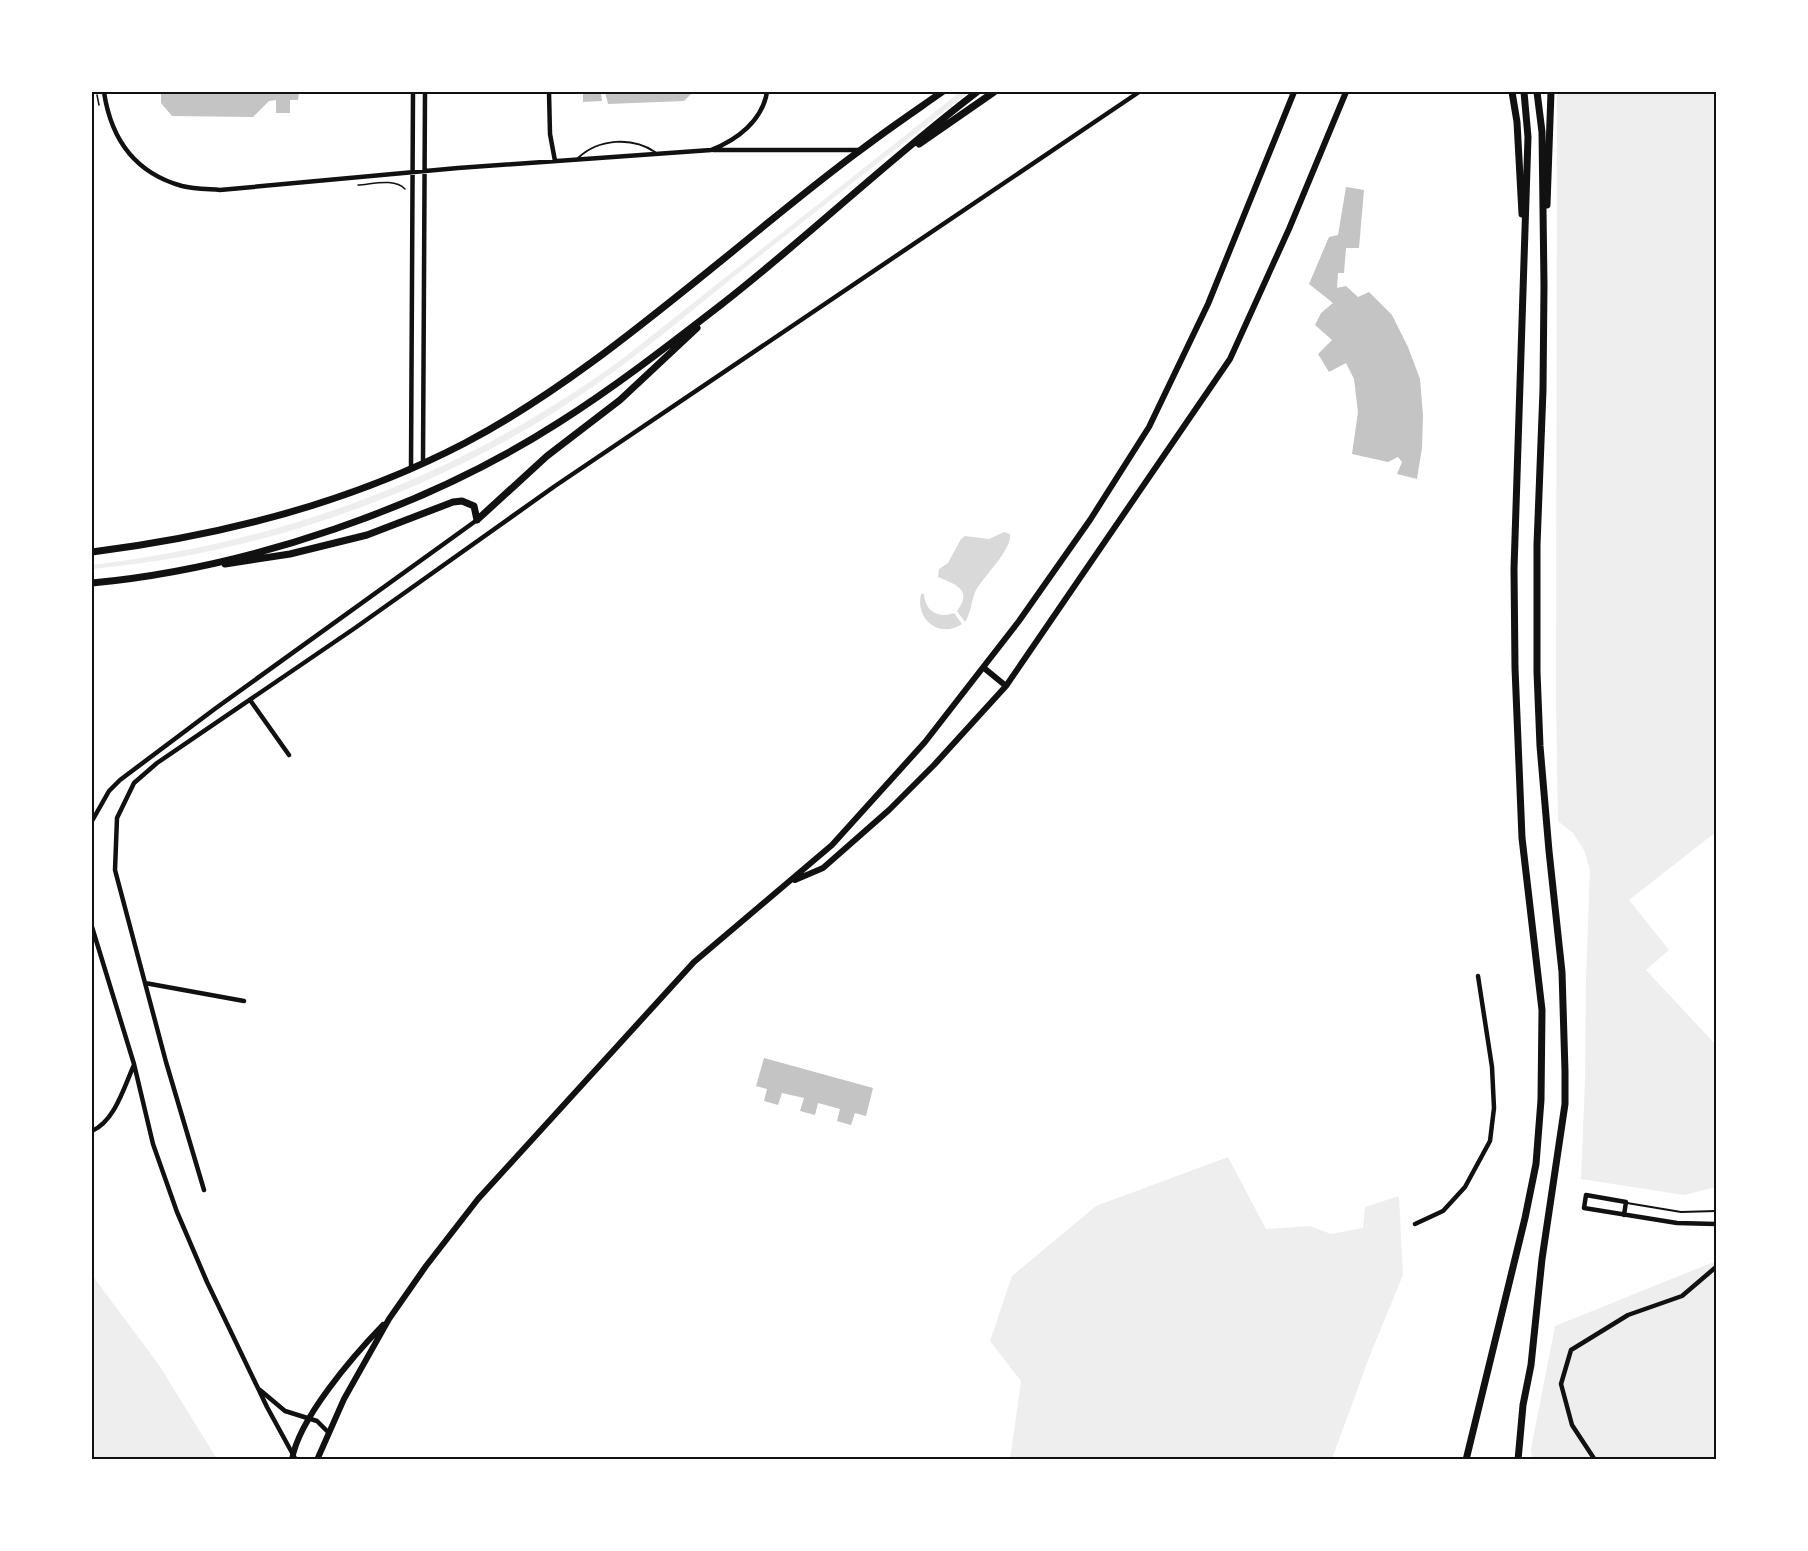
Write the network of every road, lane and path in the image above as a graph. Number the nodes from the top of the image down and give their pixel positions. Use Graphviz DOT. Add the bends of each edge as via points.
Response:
graph roads {
  1 [pos="97,92"];
  2 [pos="104,92"];
  3 [pos="413,92"];
  4 [pos="425,92"];
  5 [pos="549,92"];
  6 [pos="767,92"];
  7 [pos="942,92"];
  8 [pos="977,92"];
  9 [pos="994,92"];
  10 [pos="1139,92"];
  11 [pos="1294,92"];
  12 [pos="1346,92"];
  13 [pos="1512,92"];
  14 [pos="1524,92"];
  15 [pos="1537,92"];
  16 [pos="1551,92"];
  17 [pos="99,106"];
  18 [pos="711,150"];
  19 [pos="861,150"];
  20 [pos="657,154"];
  21 [pos="575,160"];
  22 [pos="555,161"];
  23 [pos="885,167"];
  24 [pos="412,172"];
  25 [pos="424,172"];
  26 [pos="359,185"];
  27 [pos="406,193"];
  28 [pos="1525,269"];
  29 [pos="1544,285"];
  30 [pos="723,303"];
  31 [pos="423,462"];
  32 [pos="411,468"];
  33 [pos="477,520"];
  34 [pos="92,551"];
  35 [pos="180,571"];
  36 [pos="92,583"];
  37 [pos="984,668"];
  38 [pos="1006,686"];
  39 [pos="250,700"];
  40 [pos="289,755"];
  41 [pos="92,821"];
  42 [pos="788,883"];
  43 [pos="92,927"];
  44 [pos="1478,976"];
  45 [pos="146,983"];
  46 [pos="244,1001"];
  47 [pos="134,1064"];
  48 [pos="92,1131"];
  49 [pos="204,1190"];
  50 [pos="1626,1203"];
  51 [pos="1716,1211"];
  52 [pos="1624,1215"];
  53 [pos="1414,1224"];
  54 [pos="1716,1224"];
  55 [pos="1716,1267"];
  56 [pos="389,1319"];
  57 [pos="258,1388"];
  58 [pos="310,1419"];
  59 [pos="329,1433"];
  60 [pos="294,1458"];
  61 [pos="317,1460"];
  62 [pos="1466,1460"];
  63 [pos="1518,1460"];
  64 [pos="1595,1460"];
  1 -- 17 [label="path"];
  2 -- 24 [label="street" via="117,137 128,154 162,179 184,187 220,190"];
  3 -- 24 [label="street"];
  4 -- 25 [label="street"];
  5 -- 22 [label="street"];
  6 -- 18 [label="street" via="753,122 731,142"];
  7 -- 19 [label="main road"];
  8 -- 23 [label="main road"];
  9 -- 23 [label="main road"];
  10 -- 39 [label="street" via="555,486"];
  11 -- 37 [label="main road" via="1208,304 1149,427 1090,520"];
  12 -- 38 [label="main road" via="1230,359"];
  13 -- 28 [label="main road"];
  14 -- 28 [label="main road" via="1528,137"];
  15 -- 29 [label="main road" via="1542,132"];
  16 -- 29 [label="main road"];
  18 -- 19 [label="street"];
  18 -- 20 [label="street"];
  19 -- 31 [label="main road" via="588,365 467,442"];
  20 -- 21 [label="street"];
  20 -- 21 [label="lane" via="638,143 599,144"];
  21 -- 22 [label="street"];
  22 -- 25 [label="street"];
  23 -- 30 [label="main road"];
  24 -- 25 [label="street"];
  24 -- 32 [label="street"];
  25 -- 31 [label="street"];
  26 -- 27 [label="path" via="394,182 404,187"];
  28 -- 62 [label="main road" via="1514,569 1515,668 1522,838 1542,1010 1541,1100 1536,1164 1525,1218"];
  29 -- 63 [label="main road" via="1537,672 1548,851 1562,972 1565,1093"];
  30 -- 33 [label="main road" via="620,400 547,456"];
  30 -- 35 [label="main road" via="577,410 469,473 366,518"];
  31 -- 32 [label="main road"];
  32 -- 34 [label="main road" via="350,493 284,513 218,530"];
  33 -- 35 [label="main road" via="476,510 469,502 453,502 381,531 325,546"];
  33 -- 41 [label="street" via="120,780"];
  35 -- 36 [label="main road"];
  37 -- 38 [label="main road"];
  37 -- 42 [label="main road" via="872,802 832,845"];
  38 -- 42 [label="main road" via="907,793 838,857"];
  39 -- 40 [label="street"];
  39 -- 45 [label="street" via="134,783 117,818 115,870"];
  42 -- 56 [label="main road" via="694,962 478,1199"];
  43 -- 47 [label="street"];
  44 -- 53 [label="street" via="1492,1067 1494,1108 1490,1141 1466,1187 1443,1211"];
  45 -- 46 [label="street"];
  45 -- 49 [label="street"];
  47 -- 48 [label="street" via="117,1104 101,1127"];
  47 -- 57 [label="street" via="153,1144 177,1212"];
  50 -- 51 [label="lane" via="1681,1212"];
  50 -- 52 [label="street"];
  50 -- 52 [label="street" via="1586,1195 1584,1208"];
  52 -- 54 [label="street"];
  55 -- 64 [label="street" via="1682,1296 1628,1315 1571,1350 1561,1384 1572,1425"];
  56 -- 58 [label="main road" via="342,1371"];
  56 -- 59 [label="main road"];
  57 -- 58 [label="street" via="285,1411"];
  57 -- 60 [label="street"];
  58 -- 59 [label="street"];
  58 -- 60 [label="main road"];
  59 -- 61 [label="main road"];
}
